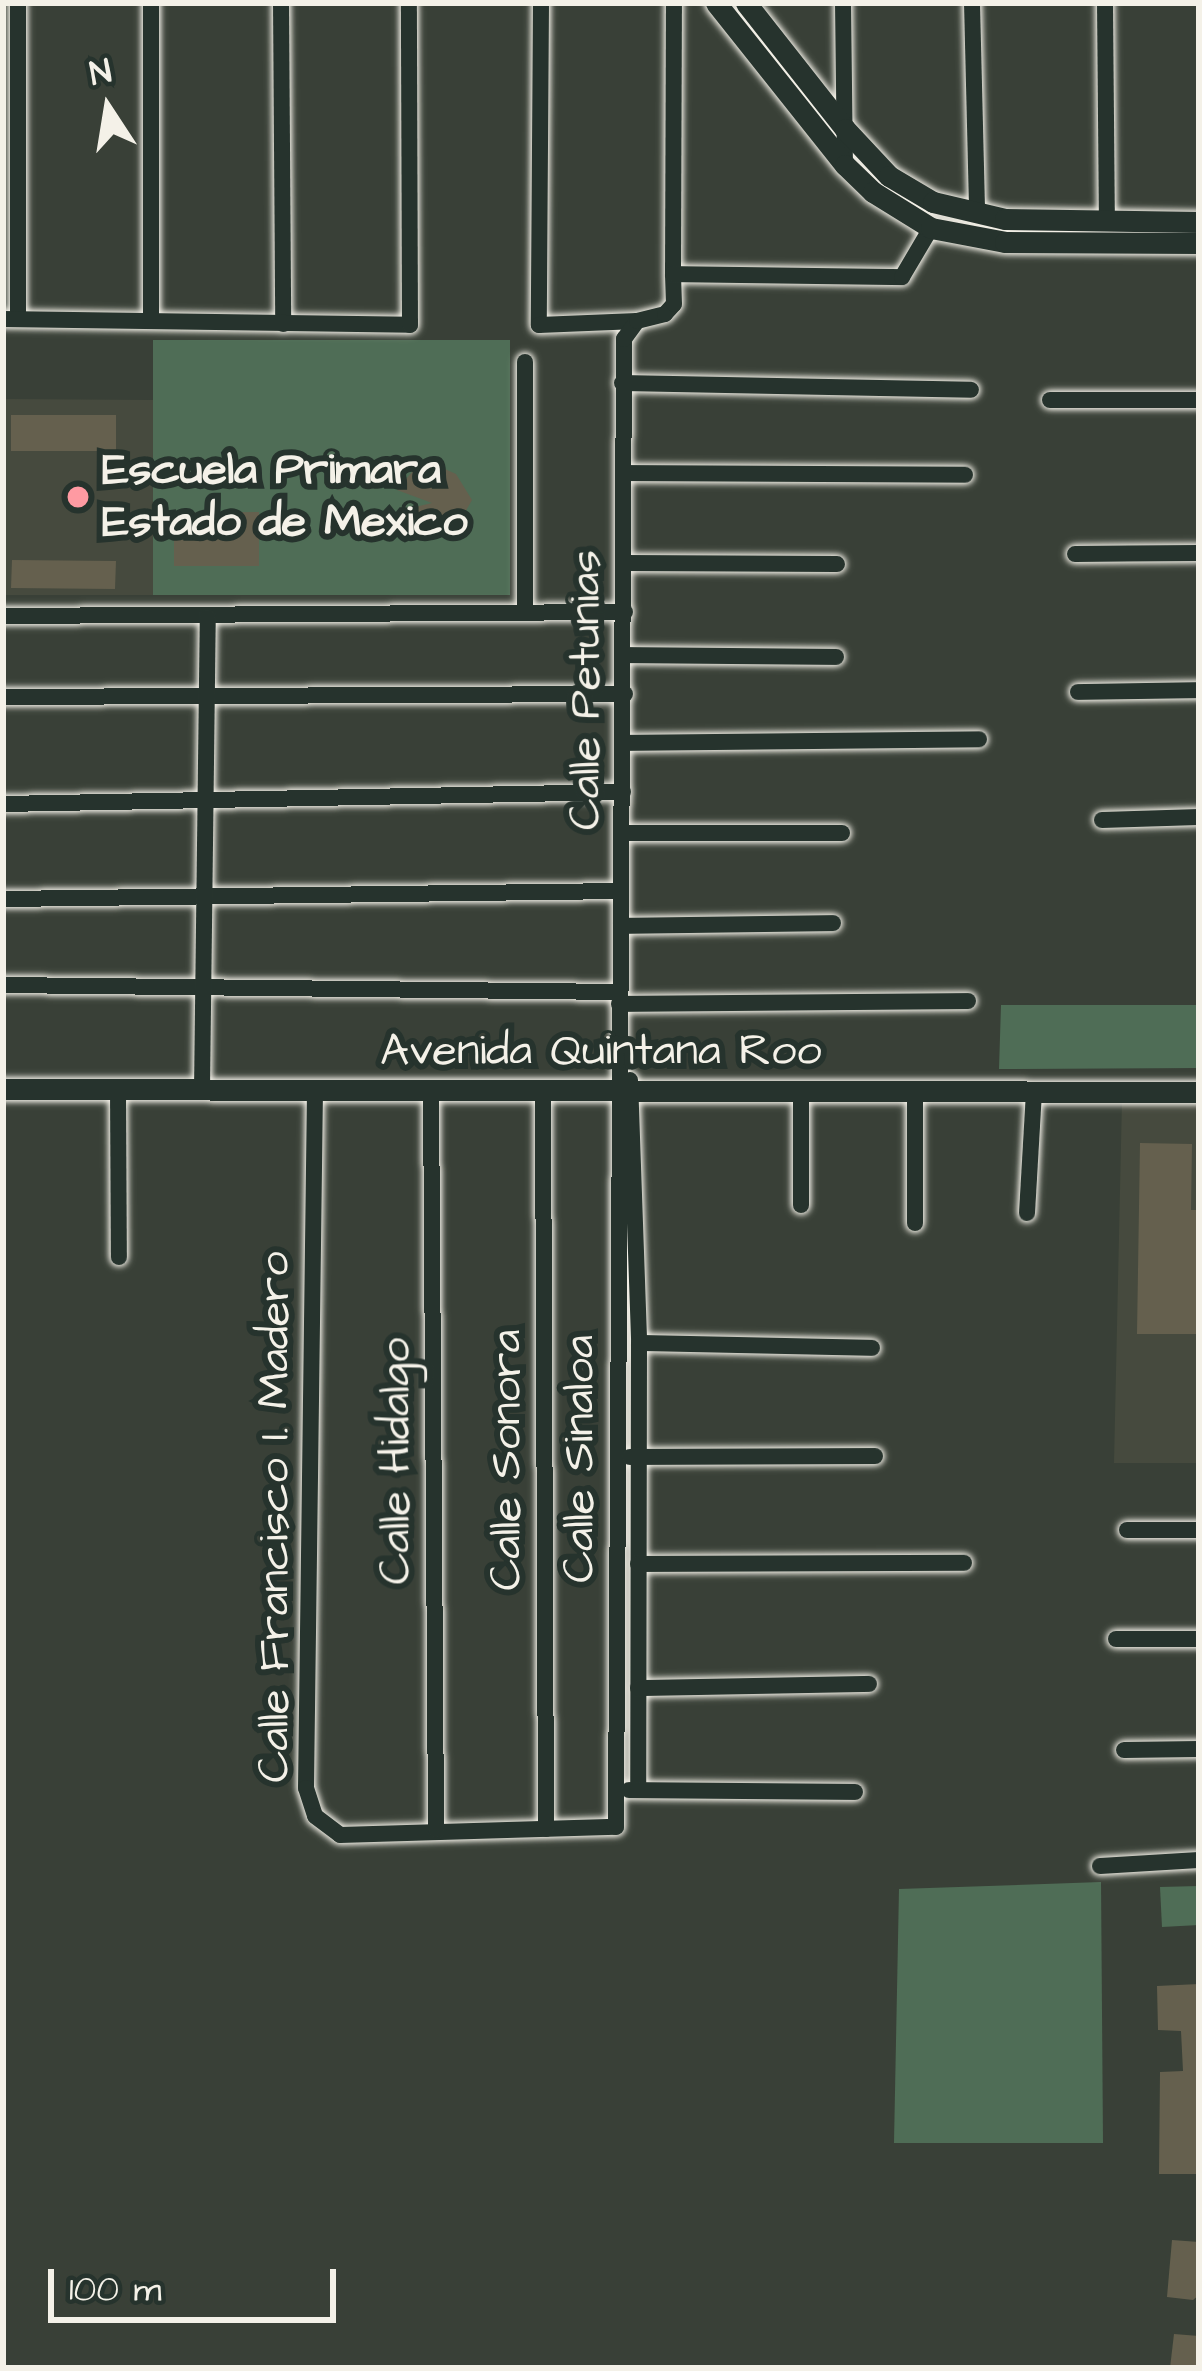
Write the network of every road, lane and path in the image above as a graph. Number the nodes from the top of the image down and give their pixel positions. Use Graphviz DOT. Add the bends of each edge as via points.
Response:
graph roads {
  1 [pos="18,3"];
  2 [pos="152,3"];
  3 [pos="281,3"];
  4 [pos="410,3"];
  5 [pos="541,3"];
  6 [pos="674,3"];
  7 [pos="716,3"];
  8 [pos="746,3"];
  9 [pos="842,3"];
  10 [pos="972,3"];
  11 [pos="1105,3"];
  12 [pos="845,129"];
  13 [pos="845,166"];
  14 [pos="977,214"];
  15 [pos="1106,222"];
  16 [pos="1199,222"];
  17 [pos="931,228"];
  18 [pos="1199,243"];
  19 [pos="674,274"];
  20 [pos="11,319"];
  21 [pos="151,321"];
  22 [pos="637,321"];
  23 [pos="283,324"];
  24 [pos="525,362"];
  25 [pos="622,383"];
  26 [pos="971,390"];
  27 [pos="1050,400"];
  28 [pos="1198,406"];
  29 [pos="623,472"];
  30 [pos="965,475"];
  31 [pos="1199,553"];
  32 [pos="1076,554"];
  33 [pos="624,563"];
  34 [pos="837,564"];
  35 [pos="625,612"];
  36 [pos="524,613"];
  37 [pos="3,616"];
  38 [pos="208,617"];
  39 [pos="625,655"];
  40 [pos="836,656"];
  41 [pos="1199,690"];
  42 [pos="1078,692"];
  43 [pos="625,694"];
  44 [pos="206,696"];
  45 [pos="3,697"];
  46 [pos="979,739"];
  47 [pos="624,743"];
  48 [pos="623,792"];
  49 [pos="206,800"];
  50 [pos="3,804"];
  51 [pos="1199,817"];
  52 [pos="1102,820"];
  53 [pos="622,833"];
  54 [pos="842,833"];
  55 [pos="622,891"];
  56 [pos="204,896"];
  57 [pos="3,898"];
  58 [pos="833,923"];
  59 [pos="621,926"];
  60 [pos="3,985"];
  61 [pos="203,987"];
  62 [pos="619,998"];
  63 [pos="968,1000"];
  64 [pos="3,1089"];
  65 [pos="118,1090"];
  66 [pos="202,1090"];
  67 [pos="314,1090"];
  68 [pos="431,1090"];
  69 [pos="543,1091"];
  70 [pos="626,1091"];
  71 [pos="801,1092"];
  72 [pos="915,1092"];
  73 [pos="1034,1092"];
  74 [pos="1199,1092"];
  75 [pos="801,1205"];
  76 [pos="1028,1213"];
  77 [pos="915,1223"];
  78 [pos="119,1257"];
  79 [pos="639,1342"];
  80 [pos="872,1348"];
  81 [pos="875,1456"];
  82 [pos="617,1457"];
  83 [pos="639,1457"];
  84 [pos="1127,1530"];
  85 [pos="1199,1530"];
  86 [pos="964,1563"];
  87 [pos="638,1564"];
  88 [pos="1115,1640"];
  89 [pos="1199,1640"];
  90 [pos="868,1684"];
  91 [pos="638,1688"];
  92 [pos="1199,1749"];
  93 [pos="1124,1750"];
  94 [pos="638,1790"];
  95 [pos="616,1791"];
  96 [pos="855,1792"];
  97 [pos="616,1827"];
  98 [pos="546,1829"];
  99 [pos="436,1830"];
  100 [pos="1199,1860"];
  101 [pos="1100,1866"];
  1 -- 20 [label="street"];
  2 -- 21 [label="street"];
  3 -- 23 [label="street"];
  4 -- 23 [label="street" via="410,325"];
  5 -- 22 [label="street" via="539,325"];
  6 -- 19 [label="street"];
  7 -- 13 [label="main road"];
  8 -- 12 [label="main road"];
  9 -- 12 [label="street"];
  10 -- 14 [label="street"];
  11 -- 15 [label="street"];
  12 -- 13 [label="street"];
  12 -- 14 [label="main road" via="889,176 933,202"];
  13 -- 17 [label="main road"];
  14 -- 15 [label="main road"];
  15 -- 16 [label="main road"];
  17 -- 18 [label="main road" via="1005,242"];
  17 -- 19 [label="street" via="902,277"];
  19 -- 22 [label="street" via="674,304"];
  20 -- 21 [label="street"];
  21 -- 23 [label="street"];
  22 -- 25 [label="street, Calle Petunias" via="624,339"];
  24 -- 36 [label="street"];
  25 -- 26 [label="street"];
  25 -- 29 [label="street, Calle Petunias"];
  27 -- 28 [label="street"];
  29 -- 30 [label="street"];
  29 -- 33 [label="street, Calle Petunias"];
  31 -- 32 [label="street"];
  33 -- 34 [label="street"];
  33 -- 35 [label="street, Calle Petunias"];
  35 -- 36 [label="street"];
  35 -- 39 [label="street, Calle Petunias"];
  36 -- 38 [label="street"];
  37 -- 38 [label="street"];
  38 -- 44 [label="street"];
  39 -- 40 [label="street"];
  39 -- 43 [label="street, Calle Petunias"];
  41 -- 42 [label="street"];
  43 -- 44 [label="street"];
  43 -- 47 [label="street, Calle Petunias"];
  44 -- 45 [label="street"];
  44 -- 49 [label="street"];
  46 -- 47 [label="street"];
  47 -- 48 [label="street, Calle Petunias"];
  48 -- 49 [label="street"];
  48 -- 53 [label="street, Calle Petunias"];
  49 -- 50 [label="street"];
  49 -- 56 [label="street"];
  51 -- 52 [label="street"];
  53 -- 54 [label="street"];
  53 -- 55 [label="street, Calle Petunias"];
  55 -- 56 [label="street"];
  55 -- 59 [label="street, Calle Petunias"];
  56 -- 57 [label="street"];
  56 -- 61 [label="street"];
  58 -- 59 [label="street"];
  59 -- 62 [label="street, Calle Petunias"];
  60 -- 61 [label="street"];
  61 -- 62 [label="street"];
  61 -- 66 [label="street"];
  62 -- 63 [label="street"];
  62 -- 70 [label="street, Calle Petunias"];
  64 -- 65 [label="main road, Avenida Quintana Roo"];
  65 -- 66 [label="main road, Avenida Quintana Roo"];
  65 -- 78 [label="street"];
  66 -- 67 [label="main road, Avenida Quintana Roo"];
  67 -- 68 [label="main road, Avenida Quintana Roo"];
  67 -- 99 [label="street, Calle Francisco I. Madero" via="306,1788 315,1816 340,1835"];
  68 -- 69 [label="main road, Avenida Quintana Roo"];
  68 -- 99 [label="street, Calle Hidalgo"];
  69 -- 70 [label="main road, Avenida Quintana Roo"];
  69 -- 98 [label="street, Calle Sonora"];
  70 -- 71 [label="main road, Avenida Quintana Roo"];
  70 -- 79 [label="street, Calle Sinaloa"];
  70 -- 82 [label="street, Calle Sinaloa"];
  71 -- 72 [label="main road, Avenida Quintana Roo"];
  71 -- 75 [label="street"];
  72 -- 73 [label="main road, Avenida Quintana Roo"];
  72 -- 77 [label="street"];
  73 -- 74 [label="main road, Avenida Quintana Roo"];
  73 -- 76 [label="street"];
  79 -- 80 [label="street"];
  79 -- 83 [label="street, Calle Sinaloa"];
  81 -- 83 [label="street"];
  82 -- 83 [label="street"];
  82 -- 95 [label="street, Calle Sinaloa"];
  83 -- 87 [label="street, Calle Sinaloa"];
  84 -- 85 [label="street"];
  86 -- 87 [label="street"];
  87 -- 91 [label="street, Calle Sinaloa"];
  88 -- 89 [label="street"];
  90 -- 91 [label="street"];
  91 -- 94 [label="street, Calle Sinaloa"];
  92 -- 93 [label="street"];
  94 -- 95 [label="street"];
  94 -- 96 [label="street"];
  95 -- 97 [label="street, Calle Sinaloa"];
  97 -- 98 [label="street, Calle Francisco I. Madero"];
  98 -- 99 [label="street, Calle Francisco I. Madero"];
  100 -- 101 [label="street"];
}
